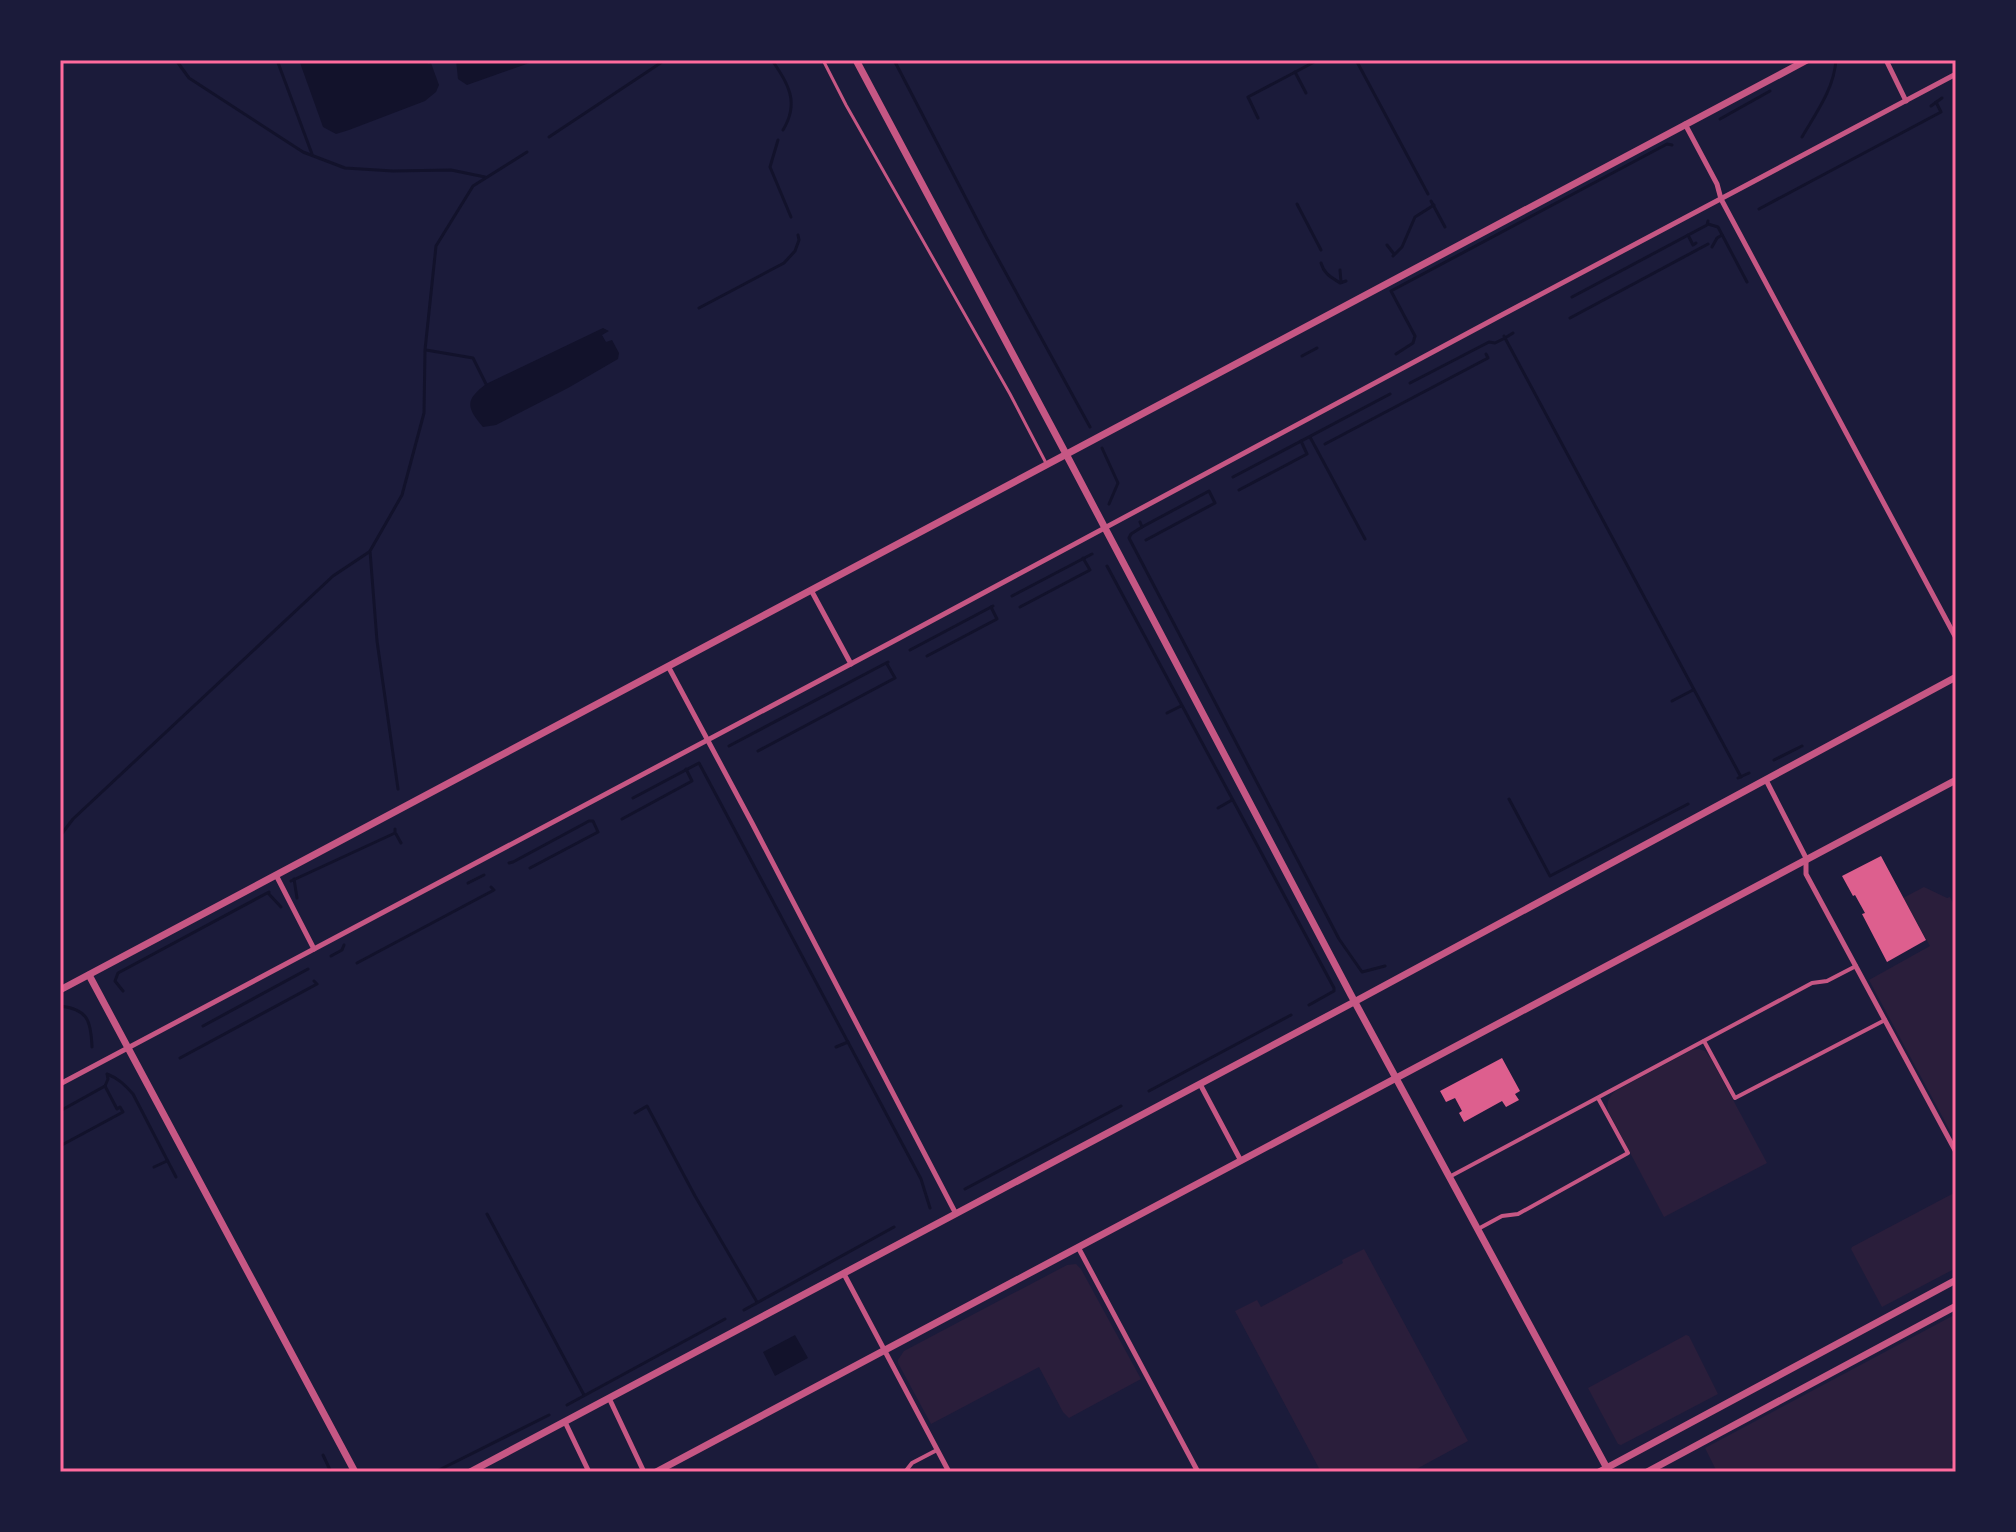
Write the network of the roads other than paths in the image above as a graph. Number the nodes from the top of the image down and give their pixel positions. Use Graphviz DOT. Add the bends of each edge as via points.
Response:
graph roads {
  1 [pos="823,60"];
  2 [pos="856,60"];
  3 [pos="1807,60"];
  4 [pos="1886,60"];
  5 [pos="1956,74"];
  6 [pos="1906,101"];
  7 [pos="1685,124"];
  8 [pos="1721,199"];
  9 [pos="1066,454"];
  10 [pos="1047,465"];
  11 [pos="1105,528"];
  12 [pos="811,590"];
  13 [pos="1956,638"];
  14 [pos="851,664"];
  15 [pos="668,666"];
  16 [pos="1956,677"];
  17 [pos="707,741"];
  18 [pos="1766,780"];
  19 [pos="1956,780"];
  20 [pos="1806,858"];
  21 [pos="276,875"];
  22 [pos="314,949"];
  23 [pos="1856,966"];
  24 [pos="89,975"];
  25 [pos="60,990"];
  26 [pos="1354,1002"];
  27 [pos="1885,1020"];
  28 [pos="1704,1041"];
  29 [pos="128,1048"];
  30 [pos="1396,1078"];
  31 [pos="60,1084"];
  32 [pos="1200,1084"];
  33 [pos="1598,1098"];
  34 [pos="1956,1152"];
  35 [pos="1241,1161"];
  36 [pos="1450,1176"];
  37 [pos="956,1214"];
  38 [pos="1478,1229"];
  39 [pos="1078,1247"];
  40 [pos="844,1274"];
  41 [pos="1956,1280"];
  42 [pos="1956,1306"];
  43 [pos="884,1351"];
  44 [pos="609,1398"];
  45 [pos="565,1422"];
  46 [pos="937,1450"];
  47 [pos="1605,1471"];
  48 [pos="355,1472"];
  49 [pos="470,1472"];
  50 [pos="589,1472"];
  51 [pos="644,1472"];
  52 [pos="656,1472"];
  53 [pos="905,1472"];
  54 [pos="949,1472"];
  55 [pos="1198,1472"];
  56 [pos="1647,1472"];
  1 -- 10 [label="lane"];
  2 -- 9 [label="street"];
  3 -- 7 [label="street"];
  4 -- 6 [label="street"];
  5 -- 6 [label="street"];
  6 -- 8 [label="street"];
  7 -- 8 [label="street"];
  7 -- 9 [label="street"];
  8 -- 11 [label="street"];
  8 -- 13 [label="street"];
  9 -- 10 [label="street"];
  9 -- 11 [label="street"];
  10 -- 12 [label="street"];
  11 -- 14 [label="street"];
  11 -- 26 [label="street"];
  12 -- 14 [label="street"];
  12 -- 15 [label="street"];
  14 -- 17 [label="street"];
  15 -- 17 [label="street"];
  15 -- 21 [label="street"];
  16 -- 18 [label="street"];
  17 -- 22 [label="street"];
  17 -- 37 [label="street"];
  18 -- 20 [label="street"];
  18 -- 26 [label="street"];
  19 -- 20 [label="street"];
  20 -- 23 [label="street" via="1806,874"];
  20 -- 30 [label="street"];
  21 -- 22 [label="street"];
  21 -- 24 [label="street"];
  22 -- 29 [label="street"];
  23 -- 27 [label="street"];
  23 -- 28 [label="street" via="1812,983"];
  24 -- 25 [label="street"];
  24 -- 29 [label="street"];
  26 -- 30 [label="street"];
  26 -- 32 [label="street"];
  27 -- 28 [label="street" via="1735,1098"];
  27 -- 34 [label="street"];
  28 -- 33 [label="street"];
  29 -- 31 [label="street"];
  29 -- 48 [label="street"];
  30 -- 35 [label="street"];
  30 -- 36 [label="street"];
  32 -- 35 [label="street"];
  32 -- 37 [label="street"];
  33 -- 36 [label="street"];
  33 -- 38 [label="street" via="1628,1153 1518,1214"];
  35 -- 39 [label="street"];
  36 -- 38 [label="street"];
  37 -- 40 [label="street"];
  38 -- 47 [label="street"];
  39 -- 43 [label="street"];
  39 -- 55 [label="street"];
  40 -- 43 [label="street"];
  40 -- 44 [label="street"];
  41 -- 47 [label="street"];
  42 -- 56 [label="street"];
  43 -- 46 [label="street"];
  43 -- 52 [label="street"];
  44 -- 45 [label="street"];
  44 -- 51 [label="street"];
  45 -- 49 [label="street"];
  45 -- 50 [label="street"];
  46 -- 53 [label="street"];
  46 -- 54 [label="street"];
}
